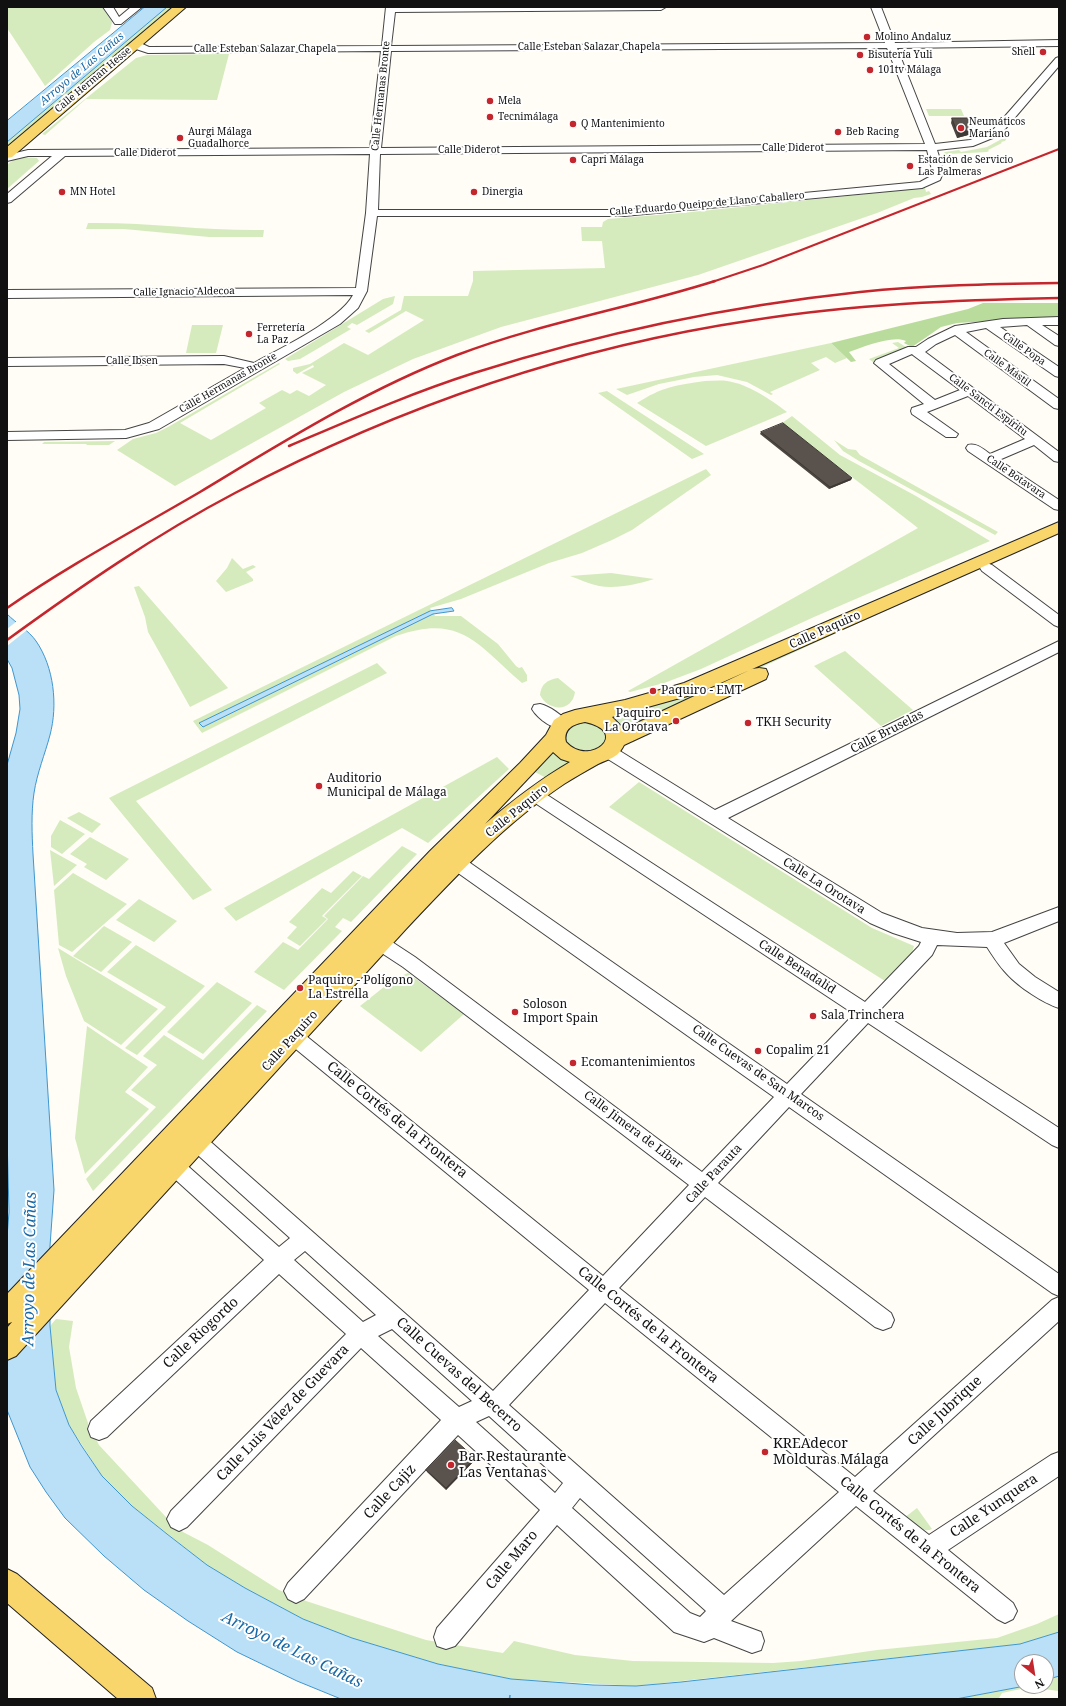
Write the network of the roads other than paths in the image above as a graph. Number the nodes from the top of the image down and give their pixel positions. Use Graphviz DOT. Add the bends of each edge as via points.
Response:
graph roads {
  1 [pos="108,7"];
  2 [pos="137,7"];
  3 [pos="180,7"];
  4 [pos="661,7"];
  5 [pos="876,7"];
  6 [pos="391,8"];
  7 [pos="1059,43"];
  8 [pos="136,44"];
  9 [pos="1044,44"];
  10 [pos="891,46"];
  11 [pos="386,49"];
  12 [pos="1059,49"];
  13 [pos="1059,60"];
  14 [pos="931,147"];
  15 [pos="375,151"];
  16 [pos="62,153"];
  17 [pos="7,154"];
  18 [pos="7,158"];
  19 [pos="7,200"];
  20 [pos="372,213"];
  21 [pos="361,290"];
  22 [pos="7,294"];
  23 [pos="1059,320"];
  24 [pos="1030,322"];
  25 [pos="990,325"];
  26 [pos="955,330"];
  27 [pos="1059,342"];
  28 [pos="918,352"];
  29 [pos="7,362"];
  30 [pos="256,367"];
  31 [pos="1059,373"];
  32 [pos="969,391"];
  33 [pos="934,405"];
  34 [pos="1059,406"];
  35 [pos="950,434"];
  36 [pos="7,436"];
  37 [pos="1035,440"];
  38 [pos="973,448"];
  39 [pos="1059,458"];
  40 [pos="989,459"];
  41 [pos="1059,506"];
  42 [pos="1059,527"];
  43 [pos="1059,536"];
  44 [pos="987,568"];
  45 [pos="1059,622"];
  46 [pos="1059,646"];
  47 [pos="540,709"];
  48 [pos="585,715"];
  49 [pos="558,730"];
  50 [pos="606,750"];
  51 [pos="535,795"];
  52 [pos="714,818"];
  53 [pos="457,863"];
  54 [pos="1059,914"];
  55 [pos="931,939"];
  56 [pos="990,939"];
  57 [pos="380,943"];
  58 [pos="1059,1001"];
  59 [pos="866,1013"];
  60 [pos="293,1036"];
  61 [pos="788,1094"];
  62 [pos="1059,1139"];
  63 [pos="197,1142"];
  64 [pos="174,1166"];
  65 [pos="704,1184"];
  66 [pos="305,1238"];
  67 [pos="279,1260"];
  68 [pos="1059,1286"];
  69 [pos="605,1290"];
  70 [pos="1059,1307"];
  71 [pos="7,1312"];
  72 [pos="395,1317"];
  73 [pos="883,1320"];
  74 [pos="361,1333"];
  75 [pos="7,1347"];
  76 [pos="491,1403"];
  77 [pos="457,1420"];
  78 [pos="99,1429"];
  79 [pos="1059,1463"];
  80 [pos="579,1482"];
  81 [pos="857,1492"];
  82 [pos="556,1509"];
  83 [pos="179,1519"];
  84 [pos="929,1549"];
  85 [pos="7,1584"];
  86 [pos="296,1591"];
  87 [pos="1005,1611"];
  88 [pos="717,1617"];
  89 [pos="446,1637"];
  90 [pos="752,1641"];
  91 [pos="141,1699"];
  1 -- 2 [label="street" via="118,22"];
  3 -- 8 [label="main road, Calle Herman Hesse"];
  4 -- 6 [label="street"];
  5 -- 10 [label="street, Calle Eduardo Queipo de Llano Caballero"];
  6 -- 11 [label="street, Calle Hermanas Bronte"];
  7 -- 9 [label="street, Calle Esteban Salazar Chapela"];
  8 -- 11 [label="street, Calle Esteban Salazar Chapela" via="148,50"];
  8 -- 17 [label="main road, Calle Herman Hesse"];
  9 -- 10 [label="street, Calle Esteban Salazar Chapela"];
  9 -- 12 [label="street, Calle Esteban Salazar Chapela"];
  10 -- 11 [label="street, Calle Esteban Salazar Chapela"];
  10 -- 14 [label="street, Calle Eduardo Queipo de Llano Caballero"];
  11 -- 15 [label="street, Calle Hermanas Bronte"];
  13 -- 14 [label="street, Calle Diderot" via="996,133 973,143"];
  14 -- 15 [label="street, Calle Diderot"];
  14 -- 20 [label="street, Calle Eduardo Queipo de Llano Caballero" via="938,170 936,178 922,185 624,213"];
  15 -- 16 [label="street, Calle Diderot"];
  15 -- 20 [label="street, Calle Hermanas Bronte"];
  16 -- 18 [label="street, Calle Diderot" via="28,153"];
  16 -- 19 [label="street"];
  20 -- 21 [label="street, Calle Hermanas Bronte"];
  21 -- 22 [label="street, Calle Ignacio Aldecoa"];
  21 -- 30 [label="street, Calle Hermanas Bronte" via="354,305 336,321"];
  23 -- 24 [label="street"];
  24 -- 25 [label="street"];
  24 -- 27 [label="street"];
  25 -- 26 [label="street"];
  25 -- 31 [label="street, Calle Popa"];
  26 -- 28 [label="street" via="927,343"];
  26 -- 34 [label="street, Calle Mástil"];
  28 -- 32 [label="street, Calle Sancti Espíritu"];
  28 -- 33 [label="street" via="912,350 880,363"];
  29 -- 30 [label="street, Calle Ibsen" via="224,360"];
  30 -- 36 [label="street, Calle Hermanas Bronte" via="154,426 140,431 126,434"];
  32 -- 33 [label="street"];
  32 -- 37 [label="street, Calle Sancti Espíritu"];
  33 -- 35 [label="street" via="917,411"];
  37 -- 39 [label="street, Calle Sancti Espíritu"];
  37 -- 40 [label="street"];
  38 -- 40 [label="street, Calle Botavara"];
  40 -- 41 [label="street, Calle Botavara"];
  42 -- 48 [label="main road, Calle Paquiro" via="691,688 635,705"];
  43 -- 44 [label="main road, Calle Paquiro"];
  44 -- 45 [label="street"];
  44 -- 50 [label="main road, Calle Paquiro"];
  46 -- 52 [label="street, Calle Bruselas"];
  47 -- 49 [label="street"];
  48 -- 49 [label="main road" via="574,717"];
  48 -- 50 [label="main road" via="595,716 612,726 616,733"];
  49 -- 50 [label="main road" via="558,746 566,754 579,758"];
  49 -- 71 [label="main road, Calle Paquiro" via="526,771 431,862"];
  50 -- 51 [label="main road, Calle Paquiro"];
  50 -- 52 [label="street, Calle La Orotava"];
  51 -- 53 [label="main road, Calle Paquiro"];
  51 -- 59 [label="street, Calle Benadalid"];
  52 -- 55 [label="street, Calle La Orotava" via="876,918 901,930"];
  53 -- 57 [label="main road, Calle Paquiro"];
  53 -- 61 [label="street, Calle Cuevas de San Marcos"];
  54 -- 56 [label="street, Calle La Orotava" via="1014,933"];
  55 -- 56 [label="street, Calle La Orotava"];
  55 -- 59 [label="street, Calle Parauta" via="926,950"];
  56 -- 58 [label="street" via="1014,969"];
  57 -- 60 [label="main road, Calle Paquiro"];
  57 -- 65 [label="street, Calle Jimera de Líbar" via="409,962"];
  59 -- 61 [label="street, Calle Parauta"];
  59 -- 62 [label="street, Calle Benadalid"];
  60 -- 63 [label="main road, Calle Paquiro"];
  60 -- 69 [label="street, Calle Cortés de la Frontera"];
  61 -- 65 [label="street, Calle Parauta"];
  61 -- 68 [label="street, Calle Cuevas de San Marcos"];
  63 -- 64 [label="main road, Calle Paquiro"];
  63 -- 66 [label="street, Calle Cuevas del Becerro"];
  64 -- 67 [label="street, Calle Cuevas del Becerro"];
  64 -- 75 [label="main road, Calle Paquiro"];
  65 -- 69 [label="street, Calle Parauta"];
  65 -- 73 [label="street, Calle Jimera de Líbar"];
  66 -- 67 [label="street, Calle Riogordo"];
  66 -- 72 [label="street, Calle Cuevas del Becerro"];
  67 -- 74 [label="street, Calle Cuevas del Becerro"];
  67 -- 78 [label="street, Calle Riogordo"];
  69 -- 76 [label="street, Calle Parauta" via="500,1399"];
  69 -- 81 [label="street, Calle Cortés de la Frontera"];
  70 -- 81 [label="street, Calle Jubrique"];
  72 -- 74 [label="street, Calle Luis Vélez de Guevara"];
  72 -- 76 [label="street, Calle Cuevas del Becerro"];
  74 -- 77 [label="street, Calle Cuevas del Becerro"];
  74 -- 83 [label="street, Calle Luis Vélez de Guevara"];
  76 -- 77 [label="street, Calle Cajiz"];
  76 -- 80 [label="street, Calle Cuevas del Becerro"];
  77 -- 82 [label="street, Calle Cuevas del Becerro"];
  77 -- 86 [label="street, Calle Cajiz"];
  79 -- 84 [label="street, Calle Yunquera"];
  80 -- 82 [label="street, Calle Maro"];
  80 -- 88 [label="street, Calle Cuevas del Becerro"];
  81 -- 84 [label="street, Calle Cortés de la Frontera"];
  81 -- 88 [label="street, Calle Jubrique"];
  82 -- 88 [label="street, Calle Cuevas del Becerro" via="683,1623 704,1630"];
  82 -- 89 [label="street, Calle Maro"];
  84 -- 87 [label="street, Calle Cortés de la Frontera"];
  85 -- 91 [label="main road"];
  88 -- 90 [label="street, Calle Cuevas del Becerro"];
}
